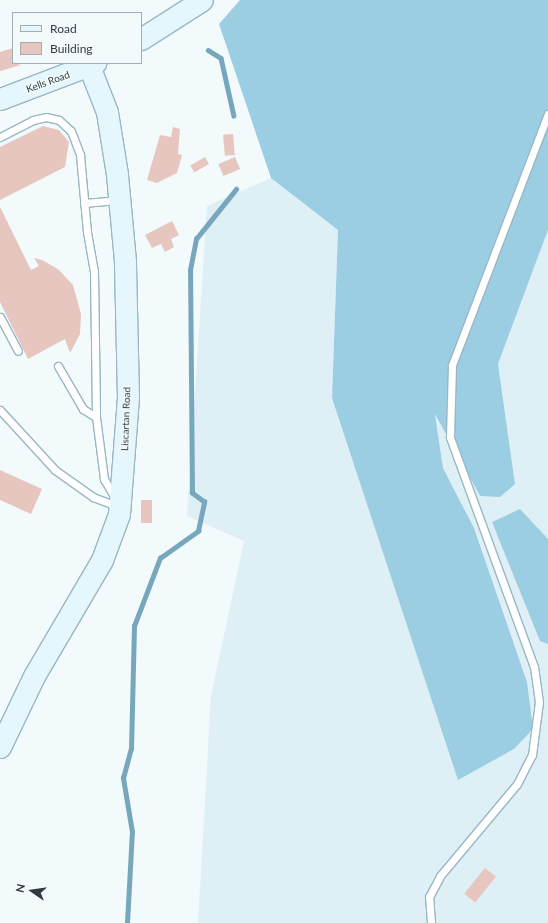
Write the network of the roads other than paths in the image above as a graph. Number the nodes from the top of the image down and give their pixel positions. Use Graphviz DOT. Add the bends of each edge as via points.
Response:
graph roads {
  1 [pos="202,0"];
  2 [pos="142,37"];
  3 [pos="92,64"];
  4 [pos="0,99"];
  5 [pos="548,114"];
  6 [pos="0,137"];
  7 [pos="120,199"];
  8 [pos="84,203"];
  9 [pos="0,317"];
  10 [pos="18,351"];
  11 [pos="58,366"];
  12 [pos="0,410"];
  13 [pos="96,418"];
  14 [pos="120,506"];
  15 [pos="0,747"];
  16 [pos="431,923"];
  1 -- 2 [label="street"];
  3 -- 4 [label="street, Kells Road"];
  3 -- 7 [label="street, Liscartan Road" via="107,112"];
  5 -- 16 [label="lane" via="452,365 450,423 450,437 534,668 539,702 532,755 517,784 440,876 429,897"];
  6 -- 8 [label="lane" via="33,120 46,117 59,120 71,131 80,155"];
  7 -- 8 [label="lane"];
  7 -- 14 [label="street, Liscartan Road" via="128,397"];
  8 -- 13 [label="lane" via="94,271"];
  9 -- 10 [label="lane"];
  11 -- 13 [label="lane" via="83,409"];
  12 -- 14 [label="lane" via="55,470 93,497"];
  13 -- 14 [label="lane" via="104,480"];
  14 -- 15 [label="street, Liscartan Road" via="102,560 34,676"];
}
